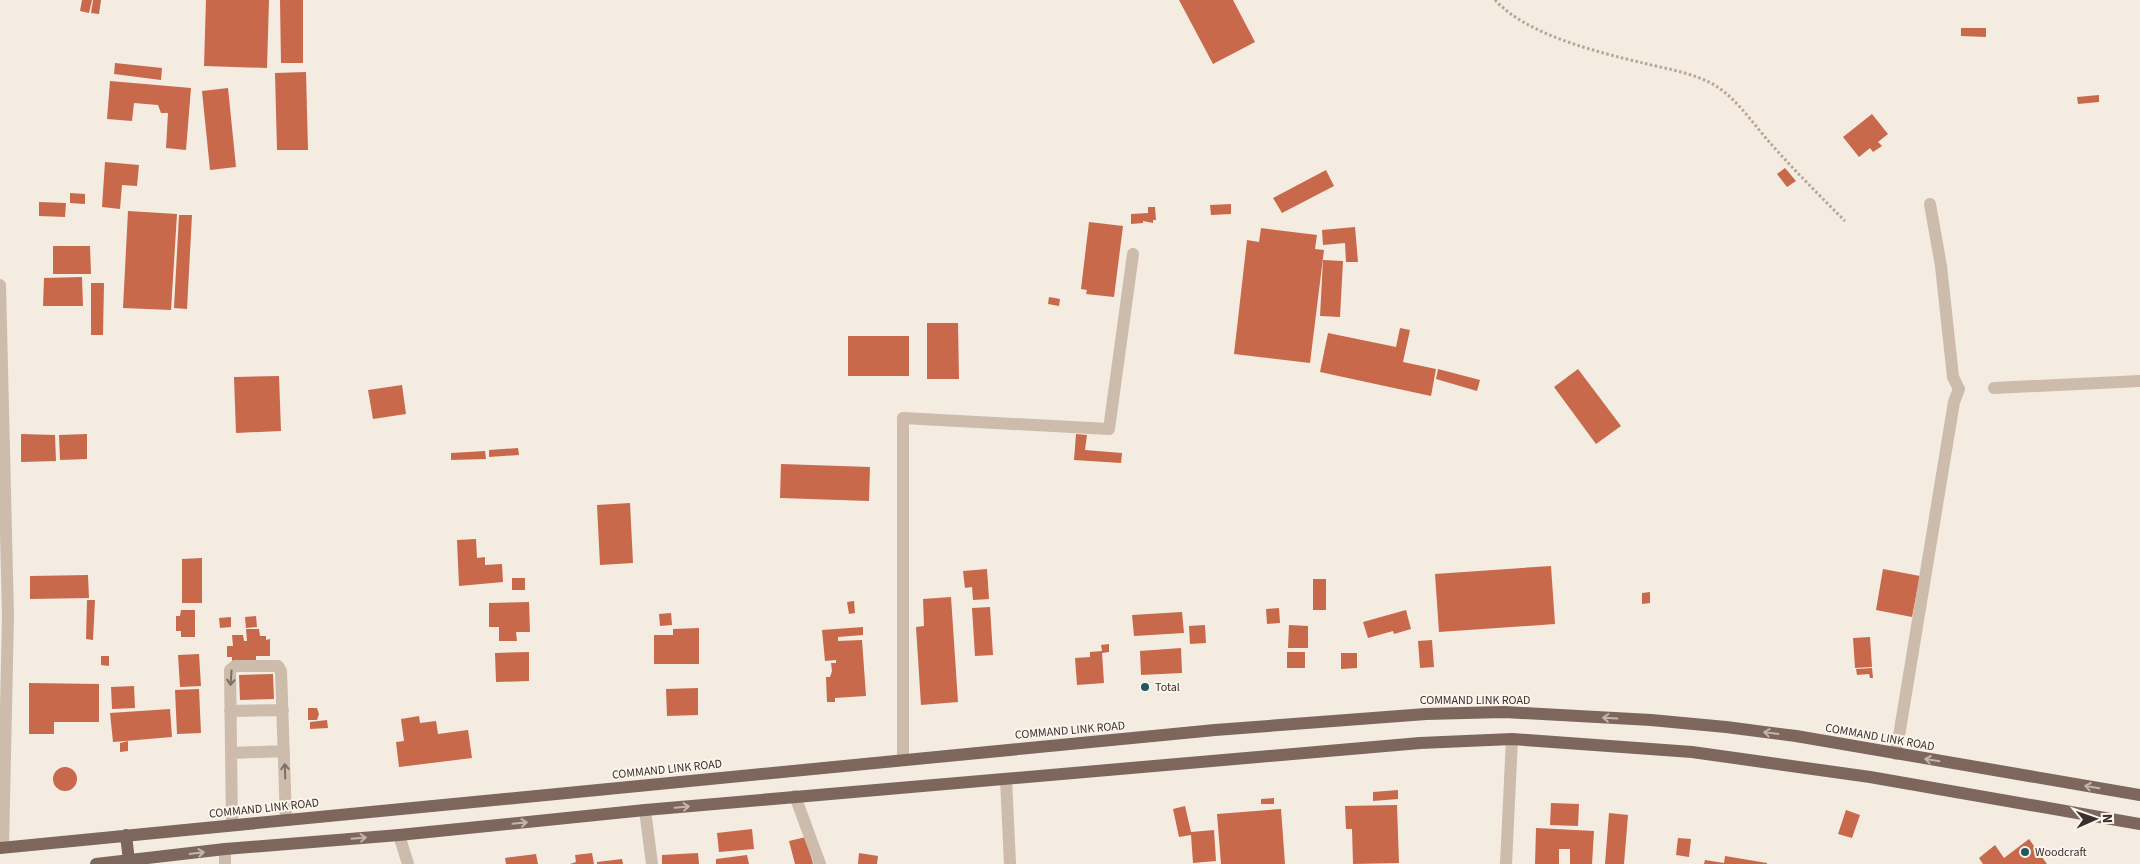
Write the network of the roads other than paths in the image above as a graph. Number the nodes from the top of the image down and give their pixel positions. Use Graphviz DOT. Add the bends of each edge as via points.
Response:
graph roads {
  1 [pos="1930,204"];
  2 [pos="1133,254"];
  3 [pos="0,285"];
  4 [pos="2140,381"];
  5 [pos="1994,388"];
  6 [pos="4,616"];
  7 [pos="282,710"];
  8 [pos="230,711"];
  9 [pos="1512,740"];
  10 [pos="284,751"];
  11 [pos="231,754"];
  12 [pos="1896,754"];
  13 [pos="903,760"];
  14 [pos="1006,779"];
  15 [pos="2140,795"];
  16 [pos="795,796"];
  17 [pos="646,810"];
  18 [pos="286,820"];
  19 [pos="2140,824"];
  20 [pos="232,825"];
  21 [pos="126,835"];
  22 [pos="399,835"];
  23 [pos="2,848"];
  24 [pos="225,849"];
  25 [pos="129,861"];
  26 [pos="96,864"];
  27 [pos="225,864"];
  28 [pos="408,864"];
  29 [pos="652,864"];
  30 [pos="820,864"];
  31 [pos="1010,864"];
  32 [pos="1506,864"];
  1 -- 12 [label="street" via="1941,266 1953,377 1959,390 1954,402"];
  2 -- 13 [label="street" via="1109,429 903,418"];
  3 -- 6 [label="street"];
  4 -- 5 [label="street"];
  6 -- 23 [label="street"];
  7 -- 8 [label="street"];
  7 -- 8 [label="street, one-way" via="281,671 278,666 235,666 230,670"];
  7 -- 10 [label="street"];
  8 -- 11 [label="street"];
  9 -- 14 [label="main road" via="1420,743"];
  9 -- 19 [label="main road" via="1602,744 1772,762"];
  9 -- 32 [label="street"];
  10 -- 11 [label="street"];
  18 -- 10 [label="street, one-way"];
  11 -- 20 [label="street"];
  12 -- 13 [label="main road, COMMAND LINK ROAD, one-way" via="1726,727 1504,712 1426,714 1215,730"];
  15 -- 12 [label="main road, COMMAND LINK ROAD, one-way"];
  13 -- 18 [label="main road, COMMAND LINK ROAD"];
  14 -- 16 [label="main road"];
  14 -- 31 [label="street"];
  17 -- 16 [label="main road, one-way"];
  16 -- 30 [label="street"];
  22 -- 17 [label="main road, one-way"];
  17 -- 29 [label="street"];
  18 -- 20 [label="main road, COMMAND LINK ROAD"];
  20 -- 21 [label="main road, COMMAND LINK ROAD"];
  21 -- 23 [label="main road, COMMAND LINK ROAD"];
  21 -- 25 [label="main road"];
  24 -- 22 [label="main road, one-way"];
  22 -- 28 [label="street"];
  25 -- 24 [label="main road, one-way"];
  24 -- 27 [label="street"];
  25 -- 26 [label="main road"];
}
